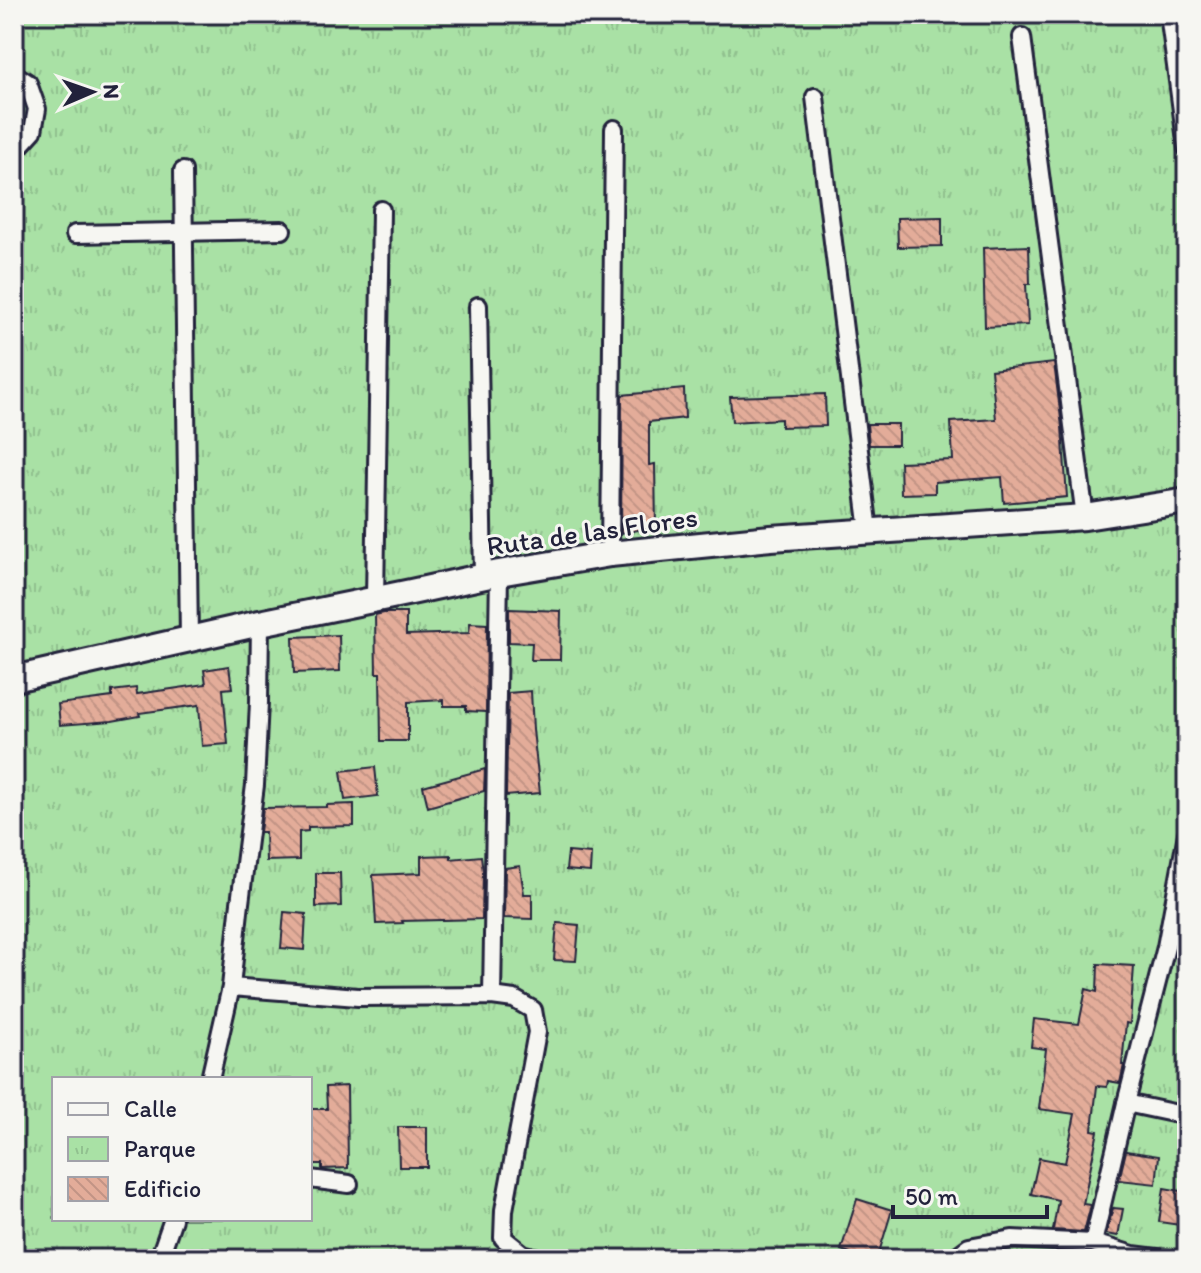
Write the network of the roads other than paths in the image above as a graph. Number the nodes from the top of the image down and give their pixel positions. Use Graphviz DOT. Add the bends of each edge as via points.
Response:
graph roads {
  1 [pos="1169,14"];
  2 [pos="1022,37"];
  3 [pos="14,74"];
  4 [pos="815,97"];
  5 [pos="614,129"];
  6 [pos="1187,148"];
  7 [pos="14,152"];
  8 [pos="183,171"];
  9 [pos="381,210"];
  10 [pos="282,230"];
  11 [pos="183,232"];
  12 [pos="75,234"];
  13 [pos="478,306"];
  14 [pos="1187,501"];
  15 [pos="1085,517"];
  16 [pos="869,531"];
  17 [pos="610,554"];
  18 [pos="491,575"];
  19 [pos="375,599"];
  20 [pos="260,623"];
  21 [pos="189,639"];
  22 [pos="14,679"];
  23 [pos="1187,834"];
  24 [pos="231,987"];
  25 [pos="492,996"];
  26 [pos="210,1077"];
  27 [pos="1126,1103"];
  28 [pos="1187,1116"];
  29 [pos="312,1179"];
  30 [pos="349,1184"];
  31 [pos="172,1221"];
  32 [pos="1093,1243"];
  33 [pos="159,1259"];
  34 [pos="541,1259"];
  35 [pos="953,1259"];
  36 [pos="1165,1259"];
  1 -- 6 [label="street"];
  2 -- 15 [label="street"];
  3 -- 7 [label="street" via="28,83 37,109 33,131"];
  4 -- 16 [label="street"];
  5 -- 17 [label="street"];
  8 -- 11 [label="street"];
  9 -- 19 [label="street"];
  10 -- 11 [label="street"];
  11 -- 12 [label="street"];
  11 -- 21 [label="street"];
  13 -- 18 [label="street"];
  14 -- 15 [label="main road, Ruta de las Flores"];
  15 -- 16 [label="main road, Ruta de las Flores"];
  16 -- 17 [label="main road, Ruta de las Flores"];
  17 -- 18 [label="main road, Ruta de las Flores"];
  18 -- 19 [label="main road, Ruta de las Flores"];
  18 -- 25 [label="street"];
  19 -- 20 [label="main road, Ruta de las Flores"];
  20 -- 21 [label="main road, Ruta de las Flores"];
  20 -- 24 [label="street" via="255,785"];
  21 -- 22 [label="main road, Ruta de las Flores"];
  23 -- 27 [label="street" via="1166,947"];
  24 -- 25 [label="street" via="358,997"];
  24 -- 26 [label="street"];
  25 -- 34 [label="street" via="514,999 533,1010 537,1032 503,1238 523,1254"];
  27 -- 28 [label="street"];
  27 -- 32 [label="street"];
  29 -- 30 [label="street"];
  31 -- 33 [label="street"];
  32 -- 35 [label="street" via="1012,1239 969,1247"];
  32 -- 36 [label="street"];
}
